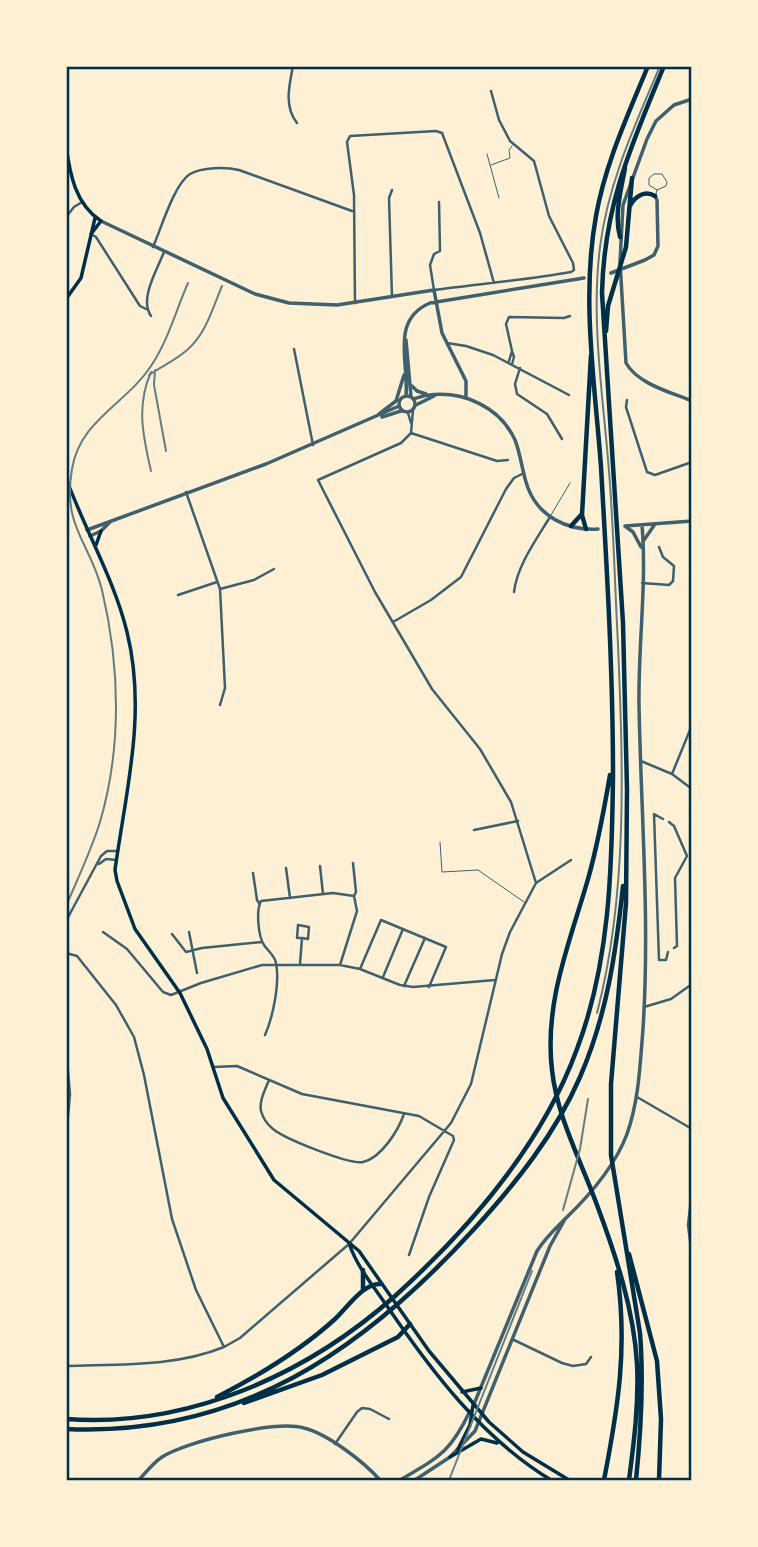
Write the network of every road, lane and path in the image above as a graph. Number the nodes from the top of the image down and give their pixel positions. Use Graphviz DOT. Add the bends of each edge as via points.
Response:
graph roads {
  1 [pos="293,66"];
  2 [pos="649,66"];
  3 [pos="664,66"];
  4 [pos="491,92"];
  5 [pos="691,99"];
  6 [pos="297,124"];
  7 [pos="513,145"];
  8 [pos="66,146"];
  9 [pos="487,154"];
  10 [pos="628,155"];
  11 [pos="491,166"];
  12 [pos="632,178"];
  13 [pos="392,190"];
  14 [pos="657,190"];
  15 [pos="655,197"];
  16 [pos="499,198"];
  17 [pos="82,202"];
  18 [pos="439,202"];
  19 [pos="628,209"];
  20 [pos="353,211"];
  21 [pos="66,217"];
  22 [pos="95,218"];
  23 [pos="101,221"];
  24 [pos="91,234"];
  25 [pos="620,237"];
  26 [pos="153,247"];
  27 [pos="164,252"];
  28 [pos="621,271"];
  29 [pos="611,273"];
  30 [pos="584,278"];
  31 [pos="494,283"];
  32 [pos="434,290"];
  33 [pos="392,297"];
  34 [pos="66,299"];
  35 [pos="355,303"];
  36 [pos="146,309"];
  37 [pos="151,316"];
  38 [pos="570,316"];
  39 [pos="405,334"];
  40 [pos="447,343"];
  41 [pos="604,346"];
  42 [pos="592,347"];
  43 [pos="294,349"];
  44 [pos="510,363"];
  45 [pos="520,368"];
  46 [pos="405,370"];
  47 [pos="411,382"];
  48 [pos="428,395"];
  49 [pos="569,395"];
  50 [pos="436,396"];
  51 [pos="410,397"];
  52 [pos="466,397"];
  53 [pos="627,400"];
  54 [pos="691,401"];
  55 [pos="414,408"];
  56 [pos="400,409"];
  57 [pos="408,413"];
  58 [pos="376,418"];
  59 [pos="411,426"];
  60 [pos="411,433"];
  61 [pos="562,439"];
  62 [pos="313,445"];
  63 [pos="508,460"];
  64 [pos="691,462"];
  65 [pos="524,473"];
  66 [pos="66,478"];
  67 [pos="570,483"];
  68 [pos="186,492"];
  69 [pos="582,515"];
  70 [pos="551,517"];
  71 [pos="111,521"];
  72 [pos="691,521"];
  73 [pos="655,524"];
  74 [pos="642,525"];
  75 [pos="571,526"];
  76 [pos="586,529"];
  77 [pos="598,529"];
  78 [pos="87,530"];
  79 [pos="101,531"];
  80 [pos="90,536"];
  81 [pos="642,541"];
  82 [pos="96,547"];
  83 [pos="659,547"];
  84 [pos="642,548"];
  85 [pos="274,569"];
  86 [pos="217,582"];
  87 [pos="642,583"];
  88 [pos="220,589"];
  89 [pos="514,592"];
  90 [pos="178,595"];
  91 [pos="393,622"];
  92 [pos="220,705"];
  93 [pos="691,725"];
  94 [pos="613,760"];
  95 [pos="641,761"];
  96 [pos="672,775"];
  97 [pos="691,789"];
  98 [pos="643,812"];
  99 [pos="654,814"];
  100 [pos="663,819"];
  101 [pos="518,821"];
  102 [pos="669,822"];
  103 [pos="474,830"];
  104 [pos="440,842"];
  105 [pos="118,850"];
  106 [pos="626,859"];
  107 [pos="117,860"];
  108 [pos="571,860"];
  109 [pos="353,863"];
  110 [pos="320,866"];
  111 [pos="96,867"];
  112 [pos="286,868"];
  113 [pos="253,873"];
  114 [pos="536,883"];
  115 [pos="323,894"];
  116 [pos="354,896"];
  117 [pos="289,898"];
  118 [pos="259,903"];
  119 [pos="526,903"];
  120 [pos="66,921"];
  121 [pos="403,929"];
  122 [pos="103,932"];
  123 [pos="189,932"];
  124 [pos="172,933"];
  125 [pos="302,938"];
  126 [pos="425,938"];
  127 [pos="262,942"];
  128 [pos="674,948"];
  129 [pos="659,951"];
  130 [pos="191,952"];
  131 [pos="66,953"];
  132 [pos="300,964"];
  133 [pos="276,965"];
  134 [pos="340,965"];
  135 [pos="360,969"];
  136 [pos="197,973"];
  137 [pos="383,978"];
  138 [pos="495,980"];
  139 [pos="691,984"];
  140 [pos="404,986"];
  141 [pos="429,987"];
  142 [pos="180,993"];
  143 [pos="644,1007"];
  144 [pos="265,1035"];
  145 [pos="66,1050"];
  146 [pos="213,1067"];
  147 [pos="269,1080"];
  148 [pos="636,1096"];
  149 [pos="404,1114"];
  150 [pos="691,1129"];
  151 [pos="444,1130"];
  152 [pos="66,1139"];
  153 [pos="691,1191"];
  154 [pos="690,1207"];
  155 [pos="565,1219"];
  156 [pos="622,1227"];
  157 [pos="349,1244"];
  158 [pos="614,1254"];
  159 [pos="409,1255"];
  160 [pos="691,1256"];
  161 [pos="530,1265"];
  162 [pos="363,1270"];
  163 [pos="541,1270"];
  164 [pos="373,1284"];
  165 [pos="382,1284"];
  166 [pos="363,1292"];
  167 [pos="410,1324"];
  168 [pos="405,1331"];
  169 [pos="514,1340"];
  170 [pos="224,1347"];
  171 [pos="591,1357"];
  172 [pos="66,1367"];
  173 [pos="481,1388"];
  174 [pos="462,1392"];
  175 [pos="207,1403"];
  176 [pos="473,1405"];
  177 [pos="202,1413"];
  178 [pos="471,1413"];
  179 [pos="482,1415"];
  180 [pos="66,1419"];
  181 [pos="388,1419"];
  182 [pos="479,1423"];
  183 [pos="66,1429"];
  184 [pos="335,1444"];
  185 [pos="502,1445"];
  186 [pos="458,1449"];
  187 [pos="450,1457"];
  188 [pos="139,1480"];
  189 [pos="379,1480"];
  190 [pos="400,1480"];
  191 [pos="415,1480"];
  192 [pos="551,1480"];
  193 [pos="569,1480"];
  194 [pos="604,1480"];
  195 [pos="629,1480"];
  196 [pos="636,1480"];
  197 [pos="659,1480"];
  1 -- 6 [label="street" via="288,92"];
  2 -- 42 [label="highway" via="611,157 598,206 591,262"];
  3 -- 10 [label="highway"];
  4 -- 7 [label="street"];
  5 -- 12 [label="street" via="674,105 659,118"];
  7 -- 11 [label="lane" via="510,158"];
  7 -- 31 [label="street" via="534,161 549,215 574,267 571,272"];
  8 -- 17 [label="main road" via="71,177"];
  9 -- 11 [label="lane"];
  10 -- 25 [label="highway" via="619,205"];
  10 -- 41 [label="highway" via="605,245"];
  11 -- 16 [label="lane"];
  12 -- 19 [label="highway"];
  12 -- 25 [label="street"];
  13 -- 33 [label="street"];
  14 -- 14 [label="lane" via="667,182 662,174 649,178 651,188"];
  14 -- 15 [label="lane"];
  15 -- 19 [label="highway" via="648,193 638,196"];
  15 -- 28 [label="street" via="657,250"];
  17 -- 21 [label="street"];
  17 -- 22 [label="main road"];
  18 -- 32 [label="street" via="440,251 430,265"];
  19 -- 41 [label="highway" via="624,259 610,296"];
  20 -- 26 [label="street" via="239,170 203,170 180,185"];
  20 -- 31 [label="street" via="348,138 439,131"];
  20 -- 35 [label="street"];
  22 -- 23 [label="main road"];
  22 -- 24 [label="main road"];
  23 -- 24 [label="main road"];
  23 -- 26 [label="street"];
  24 -- 34 [label="main road" via="81,278"];
  24 -- 36 [label="street"];
  25 -- 28 [label="street"];
  26 -- 27 [label="street"];
  27 -- 35 [label="street" via="255,293 289,303"];
  27 -- 36 [label="street"];
  28 -- 29 [label="street"];
  28 -- 54 [label="street" via="630,371"];
  30 -- 39 [label="street" via="430,303 410,317"];
  31 -- 32 [label="street"];
  32 -- 33 [label="street"];
  32 -- 40 [label="street"];
  33 -- 35 [label="street"];
  36 -- 37 [label="street"];
  38 -- 44 [label="street" via="509,317"];
  39 -- 46 [label="street"];
  39 -- 47 [label="street"];
  40 -- 44 [label="street"];
  40 -- 52 [label="street" via="466,382"];
  41 -- 106 [label="highway" via="623,623"];
  42 -- 69 [label="highway"];
  42 -- 94 [label="highway" via="608,592"];
  43 -- 62 [label="street"];
  44 -- 45 [label="street"];
  45 -- 49 [label="street"];
  45 -- 61 [label="street" via="517,394 547,414"];
  46 -- 51 [label="street"];
  46 -- 58 [label="street" via="396,401"];
  47 -- 48 [label="street" via="416,391"];
  47 -- 51 [label="street"];
  48 -- 50 [label="street"];
  48 -- 51 [label="street"];
  50 -- 52 [label="street"];
  50 -- 55 [label="street"];
  51 -- 55 [label="street"];
  51 -- 56 [label="street" via="400,400"];
  52 -- 65 [label="street" via="489,408 508,429"];
  53 -- 64 [label="street" via="647,472 656,475"];
  55 -- 57 [label="street"];
  55 -- 59 [label="street"];
  56 -- 57 [label="street"];
  56 -- 58 [label="street"];
  57 -- 59 [label="street"];
  58 -- 62 [label="street"];
  59 -- 60 [label="street"];
  60 -- 63 [label="street" via="491,459"];
  60 -- 91 [label="street" via="401,443 318,480"];
  62 -- 68 [label="street"];
  65 -- 70 [label="street" via="533,497"];
  65 -- 91 [label="street" via="506,489 461,577"];
  66 -- 78 [label="main road"];
  67 -- 70 [label="lane"];
  68 -- 71 [label="street"];
  68 -- 86 [label="street"];
  69 -- 75 [label="highway"];
  69 -- 76 [label="highway"];
  70 -- 75 [label="street"];
  70 -- 89 [label="street" via="515,580"];
  71 -- 78 [label="street"];
  71 -- 79 [label="street"];
  72 -- 73 [label="street"];
  73 -- 74 [label="street"];
  73 -- 81 [label="street"];
  74 -- 81 [label="street"];
  74 -- 84 [label="street" via="625,526"];
  75 -- 76 [label="street"];
  76 -- 77 [label="street"];
  78 -- 80 [label="main road"];
  79 -- 80 [label="street"];
  79 -- 82 [label="main road"];
  80 -- 82 [label="main road"];
  81 -- 84 [label="street"];
  82 -- 105 [label="main road" via="124,621 135,684 134,749"];
  83 -- 87 [label="street" via="674,566 673,581 668,585"];
  84 -- 87 [label="street"];
  85 -- 88 [label="street"];
  86 -- 88 [label="street"];
  86 -- 90 [label="street"];
  87 -- 95 [label="street"];
  88 -- 92 [label="street" via="225,688"];
  91 -- 101 [label="street" via="432,689 480,749"];
  93 -- 96 [label="street"];
  94 -- 158 [label="highway" via="601,834 557,981 550,1038 558,1101"];
  94 -- 175 [label="highway" via="611,866 596,986 577,1051 545,1115 507,1174 448,1245 377,1311 288,1371"];
  95 -- 96 [label="street"];
  95 -- 98 [label="street"];
  96 -- 97 [label="street"];
  98 -- 99 [label="street"];
  98 -- 143 [label="street"];
  99 -- 100 [label="street"];
  99 -- 129 [label="street"];
  101 -- 103 [label="street"];
  101 -- 114 [label="street"];
  102 -- 128 [label="street" via="687,856 675,878"];
  104 -- 119 [label="lane" via="442,872 478,870"];
  105 -- 107 [label="main road"];
  105 -- 111 [label="street" via="104,852"];
  106 -- 156 [label="highway" via="611,1084 612,1172"];
  106 -- 177 [label="highway" via="617,943 593,1044 570,1098 515,1180 453,1251 381,1320 293,1378 238,1403"];
  107 -- 111 [label="street" via="106,859"];
  107 -- 142 [label="main road" via="117,881 135,929"];
  108 -- 114 [label="street"];
  109 -- 116 [label="street"];
  110 -- 115 [label="street"];
  111 -- 120 [label="street"];
  112 -- 117 [label="street"];
  113 -- 118 [label="street"];
  114 -- 119 [label="street"];
  115 -- 116 [label="street"];
  115 -- 117 [label="street"];
  116 -- 134 [label="street" via="357,911"];
  117 -- 118 [label="street"];
  118 -- 127 [label="street"];
  119 -- 138 [label="street" via="506,942"];
  121 -- 126 [label="street"];
  121 -- 135 [label="street" via="381,920"];
  121 -- 137 [label="street"];
  122 -- 142 [label="street" via="127,949 167,995"];
  123 -- 130 [label="street"];
  124 -- 130 [label="street" via="186,952"];
  125 -- 125 [label="street" via="297,937 298,925 309,926 308,939"];
  125 -- 132 [label="street"];
  126 -- 140 [label="street"];
  126 -- 141 [label="street" via="446,947"];
  127 -- 130 [label="street"];
  127 -- 133 [label="street"];
  129 -- 129 [label="street" via="659,960 666,960 667,953"];
  130 -- 136 [label="street"];
  131 -- 170 [label="street" via="77,956 116,1005 134,1037 174,1227 196,1290"];
  132 -- 133 [label="street"];
  132 -- 134 [label="street"];
  133 -- 142 [label="street" via="249,968"];
  133 -- 144 [label="street" via="274,1005"];
  134 -- 135 [label="street"];
  135 -- 137 [label="street"];
  137 -- 140 [label="street"];
  138 -- 141 [label="street"];
  138 -- 151 [label="street" via="471,1084"];
  139 -- 143 [label="street" via="671,999"];
  140 -- 141 [label="street"];
  142 -- 146 [label="main road"];
  143 -- 148 [label="street"];
  145 -- 152 [label="street" via="70,1094"];
  146 -- 147 [label="street" via="237,1066"];
  146 -- 157 [label="main road" via="223,1098 274,1180"];
  147 -- 149 [label="street" via="312,1097"];
  147 -- 149 [label="street" via="261,1111 271,1128 352,1163 372,1158"];
  148 -- 150 [label="street"];
  148 -- 155 [label="street" via="616,1157"];
  149 -- 151 [label="street" via="419,1116"];
  151 -- 157 [label="street"];
  151 -- 159 [label="street" via="454,1140"];
  153 -- 154 [label="street"];
  154 -- 160 [label="street"];
  155 -- 161 [label="street" via="545,1238"];
  155 -- 163 [label="street"];
  156 -- 196 [label="highway" via="643,1362"];
  156 -- 197 [label="highway" via="657,1361"];
  157 -- 162 [label="main road"];
  157 -- 165 [label="main road"];
  157 -- 170 [label="street"];
  158 -- 194 [label="highway" via="623,1353"];
  158 -- 195 [label="highway" via="627,1298 637,1363"];
  161 -- 163 [label="street"];
  161 -- 173 [label="street"];
  162 -- 164 [label="main road"];
  162 -- 166 [label="highway"];
  163 -- 169 [label="street"];
  164 -- 165 [label="highway"];
  164 -- 166 [label="highway"];
  164 -- 168 [label="main road"];
  165 -- 167 [label="main road"];
  166 -- 175 [label="highway" via="283,1360"];
  167 -- 168 [label="highway"];
  167 -- 174 [label="main road"];
  168 -- 177 [label="highway" via="311,1379 219,1412"];
  168 -- 178 [label="main road"];
  169 -- 171 [label="street" via="573,1366 586,1364"];
  169 -- 179 [label="street"];
  170 -- 172 [label="street" via="170,1361"];
  173 -- 174 [label="main road"];
  173 -- 176 [label="street"];
  174 -- 176 [label="main road"];
  175 -- 180 [label="highway" via="145,1416"];
  176 -- 178 [label="street"];
  176 -- 179 [label="main road"];
  177 -- 183 [label="highway" via="129,1427"];
  178 -- 182 [label="main road"];
  178 -- 186 [label="main road"];
  178 -- 190 [label="street" via="448,1449"];
  179 -- 182 [label="street"];
  179 -- 193 [label="main road" via="523,1452"];
  181 -- 184 [label="street" via="362,1408"];
  182 -- 185 [label="main road"];
  182 -- 186 [label="street"];
  184 -- 188 [label="street" via="304,1428 256,1429 173,1451"];
  184 -- 189 [label="street"];
  185 -- 187 [label="main road" via="481,1439"];
  185 -- 192 [label="main road"];
  186 -- 187 [label="street"];
  187 -- 191 [label="street"];
}
